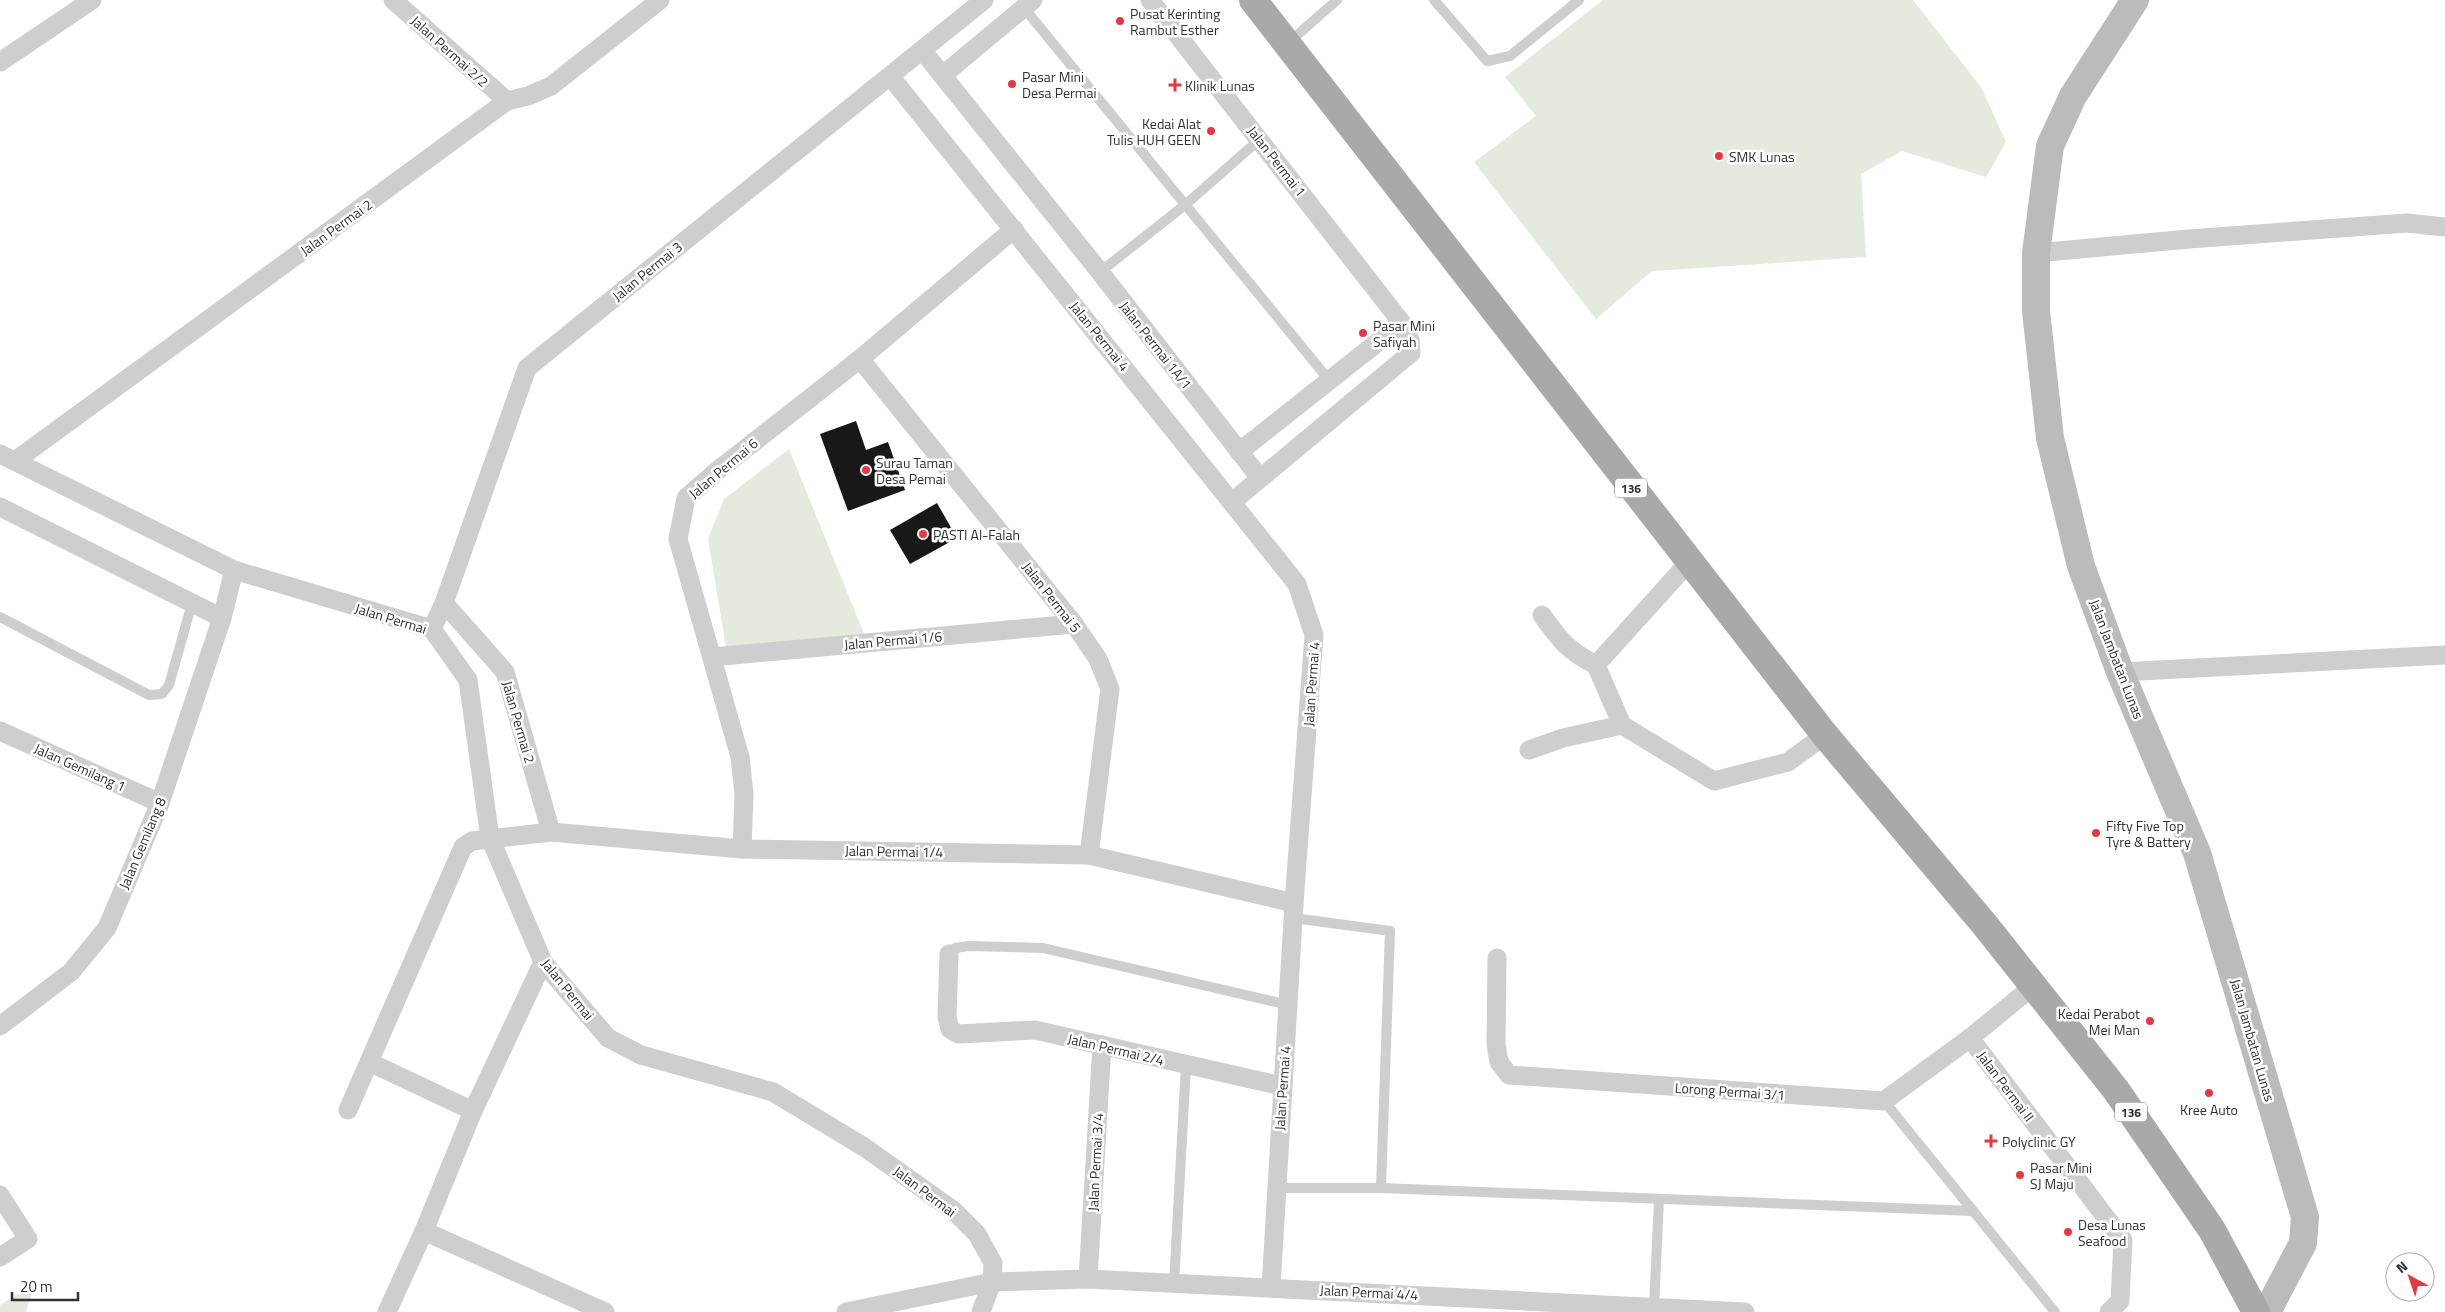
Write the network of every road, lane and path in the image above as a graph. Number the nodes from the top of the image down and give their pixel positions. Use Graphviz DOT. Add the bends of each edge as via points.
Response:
graph roads {
  1 [pos="92,0"];
  2 [pos="393,0"];
  3 [pos="660,0"];
  4 [pos="984,0"];
  5 [pos="1150,0"];
  6 [pos="1253,0"];
  7 [pos="1337,0"];
  8 [pos="1434,0"];
  9 [pos="1579,0"];
  10 [pos="2134,0"];
  11 [pos="1028,4"];
  12 [pos="1287,44"];
  13 [pos="922,50"];
  14 [pos="0,62"];
  15 [pos="943,75"];
  16 [pos="890,76"];
  17 [pos="507,102"];
  18 [pos="1260,139"];
  19 [pos="1185,205"];
  20 [pos="2445,228"];
  21 [pos="1014,230"];
  22 [pos="2036,253"];
  23 [pos="1100,272"];
  24 [pos="1402,323"];
  25 [pos="860,359"];
  26 [pos="1329,380"];
  27 [pos="1239,452"];
  28 [pos="7,458"];
  29 [pos="1260,478"];
  30 [pos="1232,502"];
  31 [pos="0,507"];
  32 [pos="1688,562"];
  33 [pos="234,570"];
  34 [pos="192,603"];
  35 [pos="444,603"];
  36 [pos="1542,615"];
  37 [pos="0,617"];
  38 [pos="222,618"];
  39 [pos="1074,624"];
  40 [pos="432,629"];
  41 [pos="2445,654"];
  42 [pos="712,657"];
  43 [pos="1596,665"];
  44 [pos="2120,672"];
  45 [pos="1622,725"];
  46 [pos="0,730"];
  47 [pos="1825,735"];
  48 [pos="1529,750"];
  49 [pos="160,803"];
  50 [pos="551,832"];
  51 [pos="490,838"];
  52 [pos="742,849"];
  53 [pos="1089,855"];
  54 [pos="1294,910"];
  55 [pos="949,954"];
  56 [pos="1497,958"];
  57 [pos="543,962"];
  58 [pos="2032,986"];
  59 [pos="1289,1005"];
  60 [pos="0,1026"];
  61 [pos="1970,1038"];
  62 [pos="1102,1045"];
  63 [pos="369,1062"];
  64 [pos="1186,1065"];
  65 [pos="1282,1086"];
  66 [pos="1884,1101"];
  67 [pos="348,1110"];
  68 [pos="473,1111"];
  69 [pos="1275,1188"];
  70 [pos="1381,1188"];
  71 [pos="0,1195"];
  72 [pos="1659,1200"];
  73 [pos="1973,1211"];
  74 [pos="424,1230"];
  75 [pos="0,1257"];
  76 [pos="1088,1279"];
  77 [pos="992,1282"];
  78 [pos="1174,1284"];
  79 [pos="1271,1287"];
  80 [pos="1654,1307"];
  81 [pos="387,1312"];
  82 [pos="605,1312"];
  83 [pos="846,1312"];
  84 [pos="981,1312"];
  85 [pos="1745,1312"];
  86 [pos="2055,1312"];
  87 [pos="2109,1312"];
  88 [pos="2256,1312"];
  89 [pos="2267,1312"];
  1 -- 14 [label="street"];
  2 -- 17 [label="street, Jalan Permai 2/2"];
  3 -- 17 [label="street, Jalan Permai 2" via="551,86"];
  4 -- 13 [label="street, Jalan Permai 3"];
  5 -- 18 [label="street, Jalan Permai 1"];
  6 -- 12 [label="main road, 136"];
  7 -- 12 [label="lane"];
  8 -- 9 [label="lane" via="1487,61 1510,56"];
  10 -- 22 [label="main road, Jalan Jambatan Lunas" via="2073,96 2050,146"];
  11 -- 15 [label="street"];
  11 -- 19 [label="lane"];
  12 -- 32 [label="main road, 136"];
  13 -- 15 [label="street, Jalan Permai 1A/1"];
  13 -- 16 [label="street, Jalan Permai 3"];
  15 -- 23 [label="street, Jalan Permai 1A/1"];
  16 -- 21 [label="street, Jalan Permai 4"];
  16 -- 35 [label="street, Jalan Permai 3" via="527,368"];
  17 -- 28 [label="street, Jalan Permai 2"];
  18 -- 19 [label="lane"];
  18 -- 24 [label="street, Jalan Permai 1"];
  19 -- 23 [label="lane"];
  19 -- 26 [label="lane"];
  20 -- 22 [label="street" via="2407,223 2190,238"];
  21 -- 25 [label="street, Jalan Permai 6"];
  21 -- 30 [label="street, Jalan Permai 4"];
  22 -- 44 [label="main road, Jalan Jambatan Lunas" via="2036,311 2050,438 2082,566"];
  23 -- 27 [label="street, Jalan Permai 1A/1"];
  24 -- 26 [label="street"];
  24 -- 29 [label="street, Jalan Permai 1" via="1410,340 1411,353"];
  25 -- 39 [label="street, Jalan Permai 5"];
  25 -- 42 [label="street, Jalan Permai 6" via="686,498 678,539"];
  26 -- 27 [label="street"];
  27 -- 29 [label="street, Jalan Permai 1A/1"];
  28 -- 33 [label="street, Jalan Permai"];
  29 -- 30 [label="street"];
  30 -- 54 [label="street, Jalan Permai 4" via="1297,584 1314,635"];
  31 -- 34 [label="street"];
  32 -- 43 [label="street"];
  32 -- 47 [label="main road, 136"];
  33 -- 38 [label="street, Jalan Gemilang 8"];
  33 -- 40 [label="street, Jalan Permai"];
  34 -- 37 [label="lane" via="169,685 162,694 149,695"];
  34 -- 38 [label="street"];
  35 -- 40 [label="street, Jalan Permai 3"];
  35 -- 50 [label="street, Jalan Permai 2" via="505,672"];
  36 -- 43 [label="street" via="1564,646"];
  38 -- 49 [label="street, Jalan Gemilang 8"];
  39 -- 42 [label="street, Jalan Permai 1/6"];
  39 -- 53 [label="street, Jalan Permai 5" via="1098,659 1110,689"];
  40 -- 51 [label="street, Jalan Permai" via="468,680"];
  41 -- 44 [label="street"];
  42 -- 52 [label="street, Jalan Permai 6" via="740,757 744,794"];
  43 -- 45 [label="street"];
  44 -- 89 [label="main road, Jalan Jambatan Lunas" via="2198,853 2305,1217 2303,1243"];
  45 -- 47 [label="street" via="1714,781 1788,762"];
  45 -- 48 [label="street" via="1563,738"];
  46 -- 49 [label="street, Jalan Gemilang 1"];
  47 -- 58 [label="main road, 136" via="1985,925"];
  49 -- 60 [label="street, Jalan Gemilang 8" via="107,928 71,972"];
  50 -- 51 [label="street, Jalan Permai 1/4"];
  50 -- 52 [label="street, Jalan Permai 1/4"];
  51 -- 57 [label="street, Jalan Permai"];
  51 -- 63 [label="street, Jalan Permai 1/4" via="472,841 463,847"];
  52 -- 53 [label="street, Jalan Permai 1/4"];
  53 -- 54 [label="street, Jalan Permai 1/4"];
  54 -- 59 [label="street, Jalan Permai 4"];
  54 -- 70 [label="lane" via="1390,931"];
  55 -- 59 [label="lane" via="955,948 969,946 1043,948"];
  55 -- 62 [label="street, Jalan Permai 2/4" via="948,1017 950,1029 958,1034 1035,1030"];
  56 -- 66 [label="street, Lorong Permai 3/1" via="1496,1044 1499,1062 1510,1076"];
  57 -- 68 [label="street"];
  57 -- 77 [label="street, Jalan Permai" via="608,1038 641,1055 773,1092 864,1147 937,1198 977,1234 993,1263"];
  58 -- 61 [label="street"];
  58 -- 88 [label="main road, 136" via="2116,1090 2202,1214"];
  59 -- 65 [label="street, Jalan Permai 4"];
  61 -- 66 [label="street"];
  61 -- 87 [label="street, Jalan Permai II" via="2123,1240 2120,1301"];
  62 -- 64 [label="street, Jalan Permai 2/4"];
  62 -- 76 [label="street, Jalan Permai 3/4"];
  63 -- 67 [label="street, Jalan Permai 1/4"];
  63 -- 68 [label="street"];
  64 -- 65 [label="street, Jalan Permai 2/4"];
  64 -- 78 [label="lane"];
  65 -- 69 [label="street, Jalan Permai 4"];
  66 -- 73 [label="lane"];
  68 -- 74 [label="street"];
  69 -- 70 [label="lane"];
  69 -- 79 [label="street, Jalan Permai 4"];
  70 -- 72 [label="lane"];
  71 -- 75 [label="street" via="28,1239"];
  72 -- 73 [label="lane"];
  72 -- 80 [label="lane"];
  73 -- 86 [label="lane"];
  74 -- 81 [label="street"];
  74 -- 82 [label="street"];
  76 -- 77 [label="street, Jalan Permai 4/4"];
  76 -- 78 [label="street, Jalan Permai 4/4"];
  77 -- 83 [label="street, Jalan Permai 4/4"];
  77 -- 84 [label="street"];
  78 -- 79 [label="street, Jalan Permai 4/4"];
  79 -- 80 [label="street, Jalan Permai 4/4"];
  80 -- 85 [label="street, Jalan Permai 4/4"];
}
